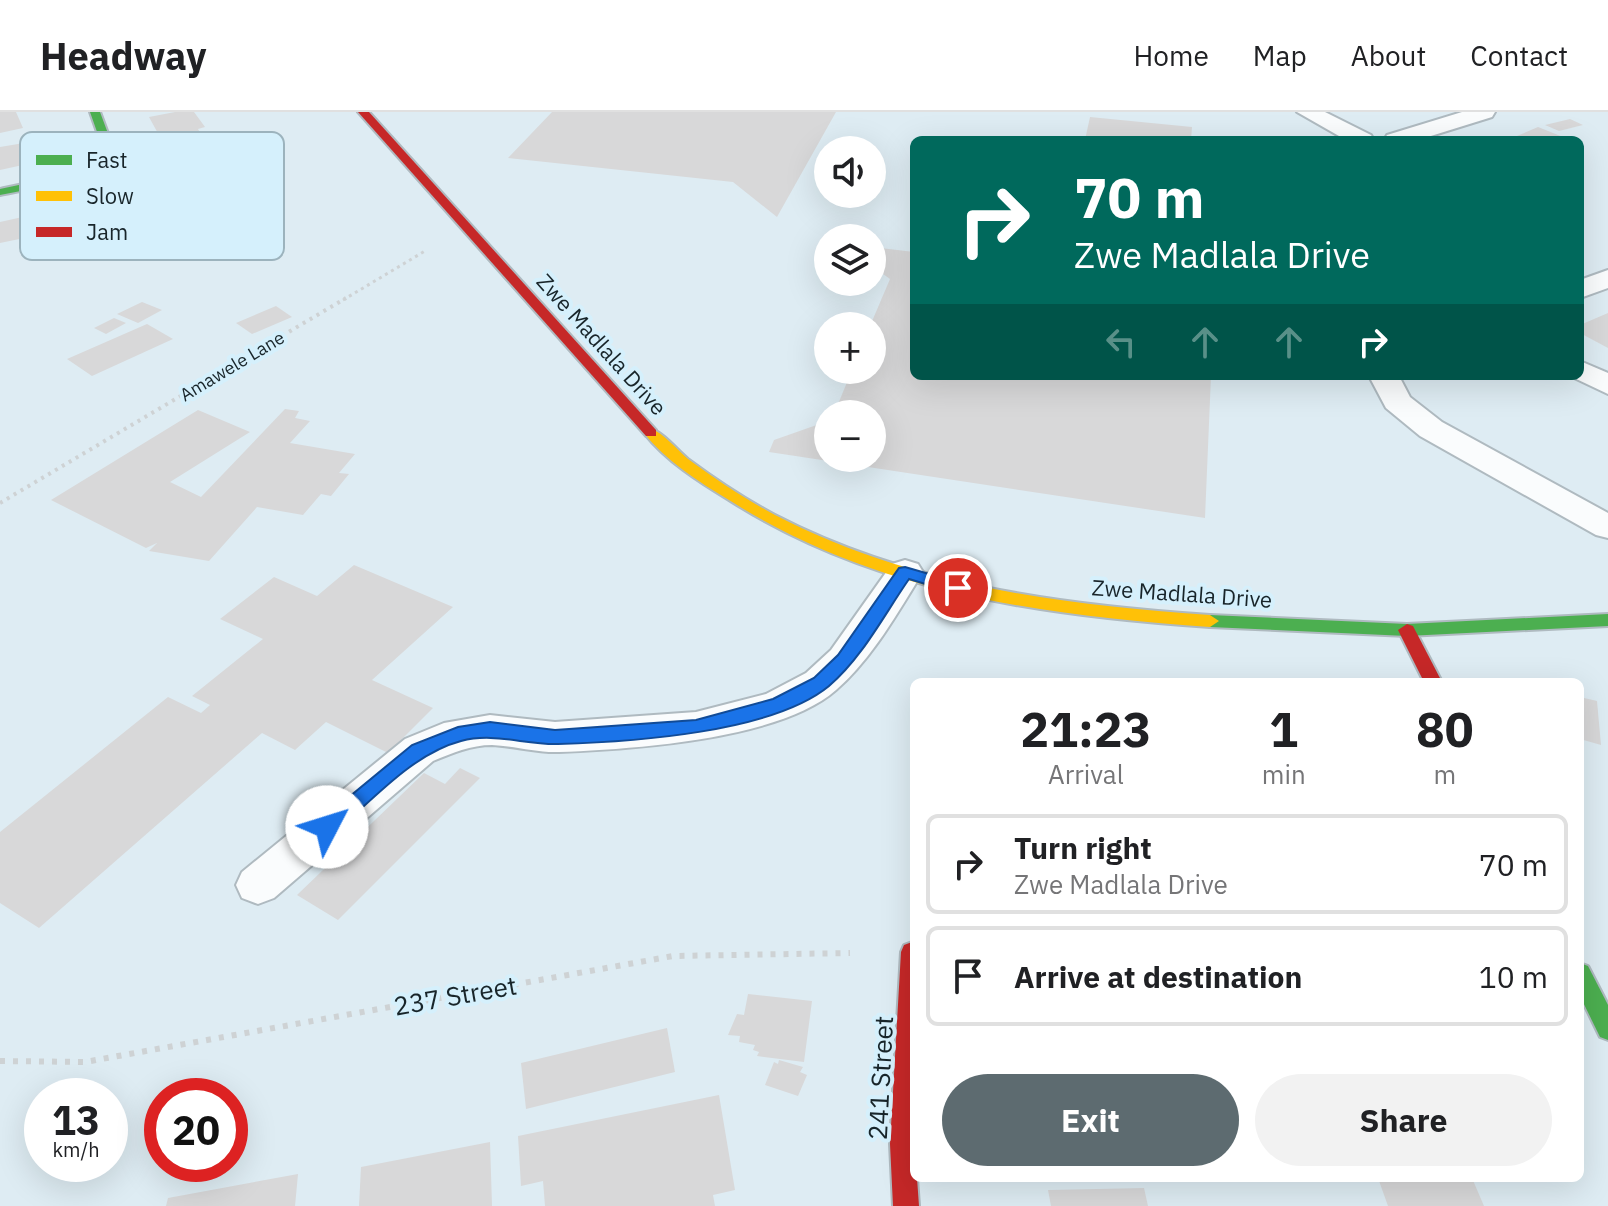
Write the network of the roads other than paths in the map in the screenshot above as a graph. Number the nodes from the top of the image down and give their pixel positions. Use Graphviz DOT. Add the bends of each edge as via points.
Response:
graph roads {
  1 [pos="95,112"];
  2 [pos="363,112"];
  3 [pos="1308,112"];
  4 [pos="1484,112"];
  5 [pos="102,132"];
  6 [pos="1355,136"];
  7 [pos="1408,136"];
  8 [pos="20,188"];
  9 [pos="0,192"];
  10 [pos="1608,278"];
  11 [pos="1584,288"];
  12 [pos="1584,372"];
  13 [pos="1386,380"];
  14 [pos="1608,385"];
  15 [pos="1608,527"];
  16 [pos="905,572"];
  17 [pos="1608,620"];
  18 [pos="1407,630"];
  19 [pos="1431,678"];
  20 [pos="258,885"];
  21 [pos="1584,981"];
  22 [pos="910,990"];
  23 [pos="1608,1029"];
  24 [pos="906,1206"];
  1 -- 5 [label="street"];
  2 -- 16 [label="street, Zwe Madlala Drive" via="665,449 742,504 842,553"];
  3 -- 6 [label="lane"];
  4 -- 7 [label="lane"];
  8 -- 9 [label="street"];
  10 -- 11 [label="lane"];
  12 -- 14 [label="lane"];
  13 -- 15 [label="lane" via="1397,402 1431,429"];
  16 -- 18 [label="street, Zwe Madlala Drive" via="958,588 1116,616"];
  16 -- 20 [label="lane" via="844,660 820,683 778,705 696,727 555,737 490,730 458,734 419,750"];
  17 -- 18 [label="street, Zwe Madlala Drive"];
  18 -- 19 [label="street"];
  21 -- 23 [label="street"];
  22 -- 24 [label="street, 241 Street" via="902,1144"];
}
